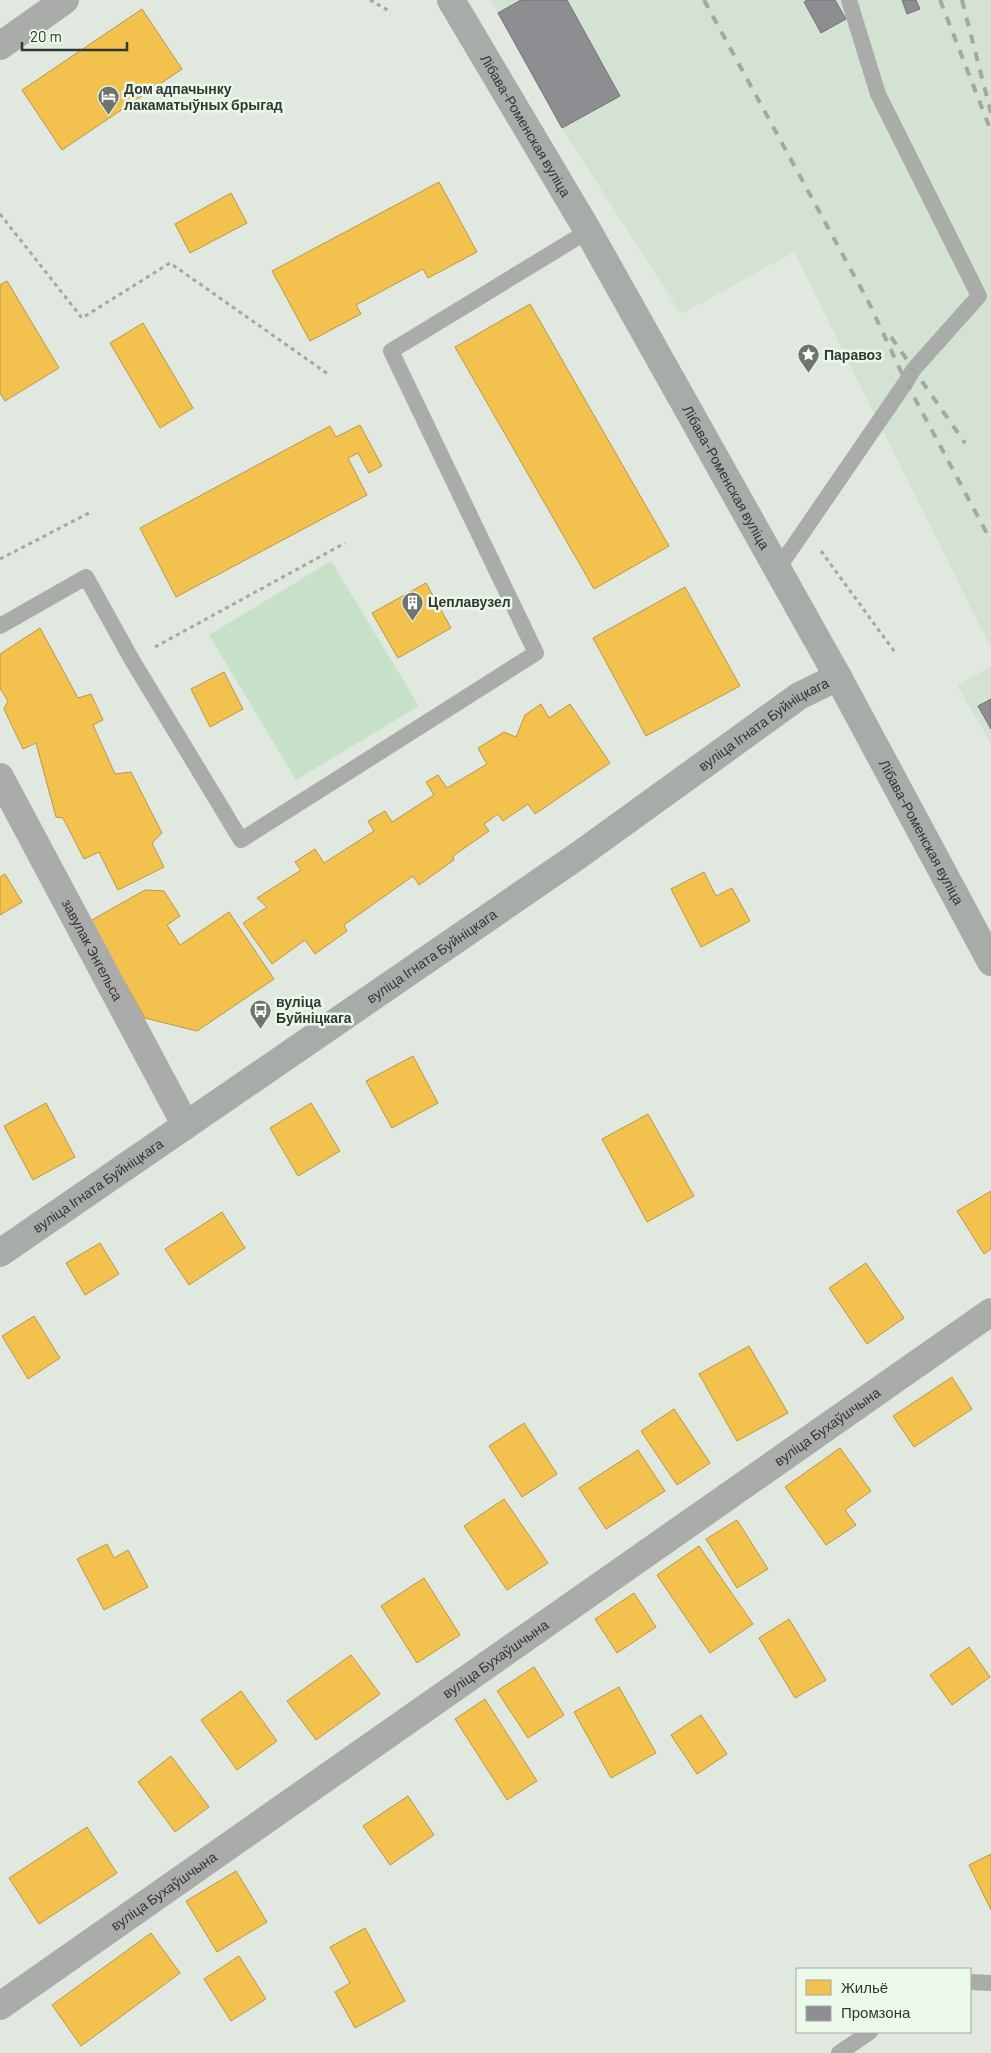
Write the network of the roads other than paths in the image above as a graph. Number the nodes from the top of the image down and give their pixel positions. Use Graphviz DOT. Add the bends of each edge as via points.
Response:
graph roads {
  1 [pos="65,0"];
  2 [pos="452,0"];
  3 [pos="849,0"];
  4 [pos="0,46"];
  5 [pos="588,231"];
  6 [pos="985,292"];
  7 [pos="777,570"];
  8 [pos="0,626"];
  9 [pos="838,676"];
  10 [pos="0,776"];
  11 [pos="991,962"];
  12 [pos="185,1124"];
  13 [pos="0,1253"];
  14 [pos="991,1312"];
  15 [pos="971,1982"];
  16 [pos="991,1983"];
  17 [pos="0,2006"];
  18 [pos="869,2033"];
  19 [pos="839,2053"];
  1 -- 4 [label="street"];
  2 -- 5 [label="main road, Лібава-Роменская вуліца"];
  3 -- 6 [label="lane" via="878,94"];
  5 -- 7 [label="main road, Лібава-Роменская вуліца"];
  5 -- 8 [label="lane" via="391,352 536,653 241,840 132,660 86,577"];
  6 -- 7 [label="lane" via="913,370"];
  7 -- 9 [label="main road, Лібава-Роменская вуліца"];
  9 -- 11 [label="main road, Лібава-Роменская вуліца"];
  9 -- 12 [label="main road, вуліца Ігната Буйніцкага" via="799,696 579,855"];
  10 -- 12 [label="street, завулак Энгельса"];
  12 -- 13 [label="main road, вуліца Ігната Буйніцкага"];
  14 -- 17 [label="street, вуліца Бухаўшчына"];
  15 -- 16 [label="lane"];
  18 -- 19 [label="lane"];
}
